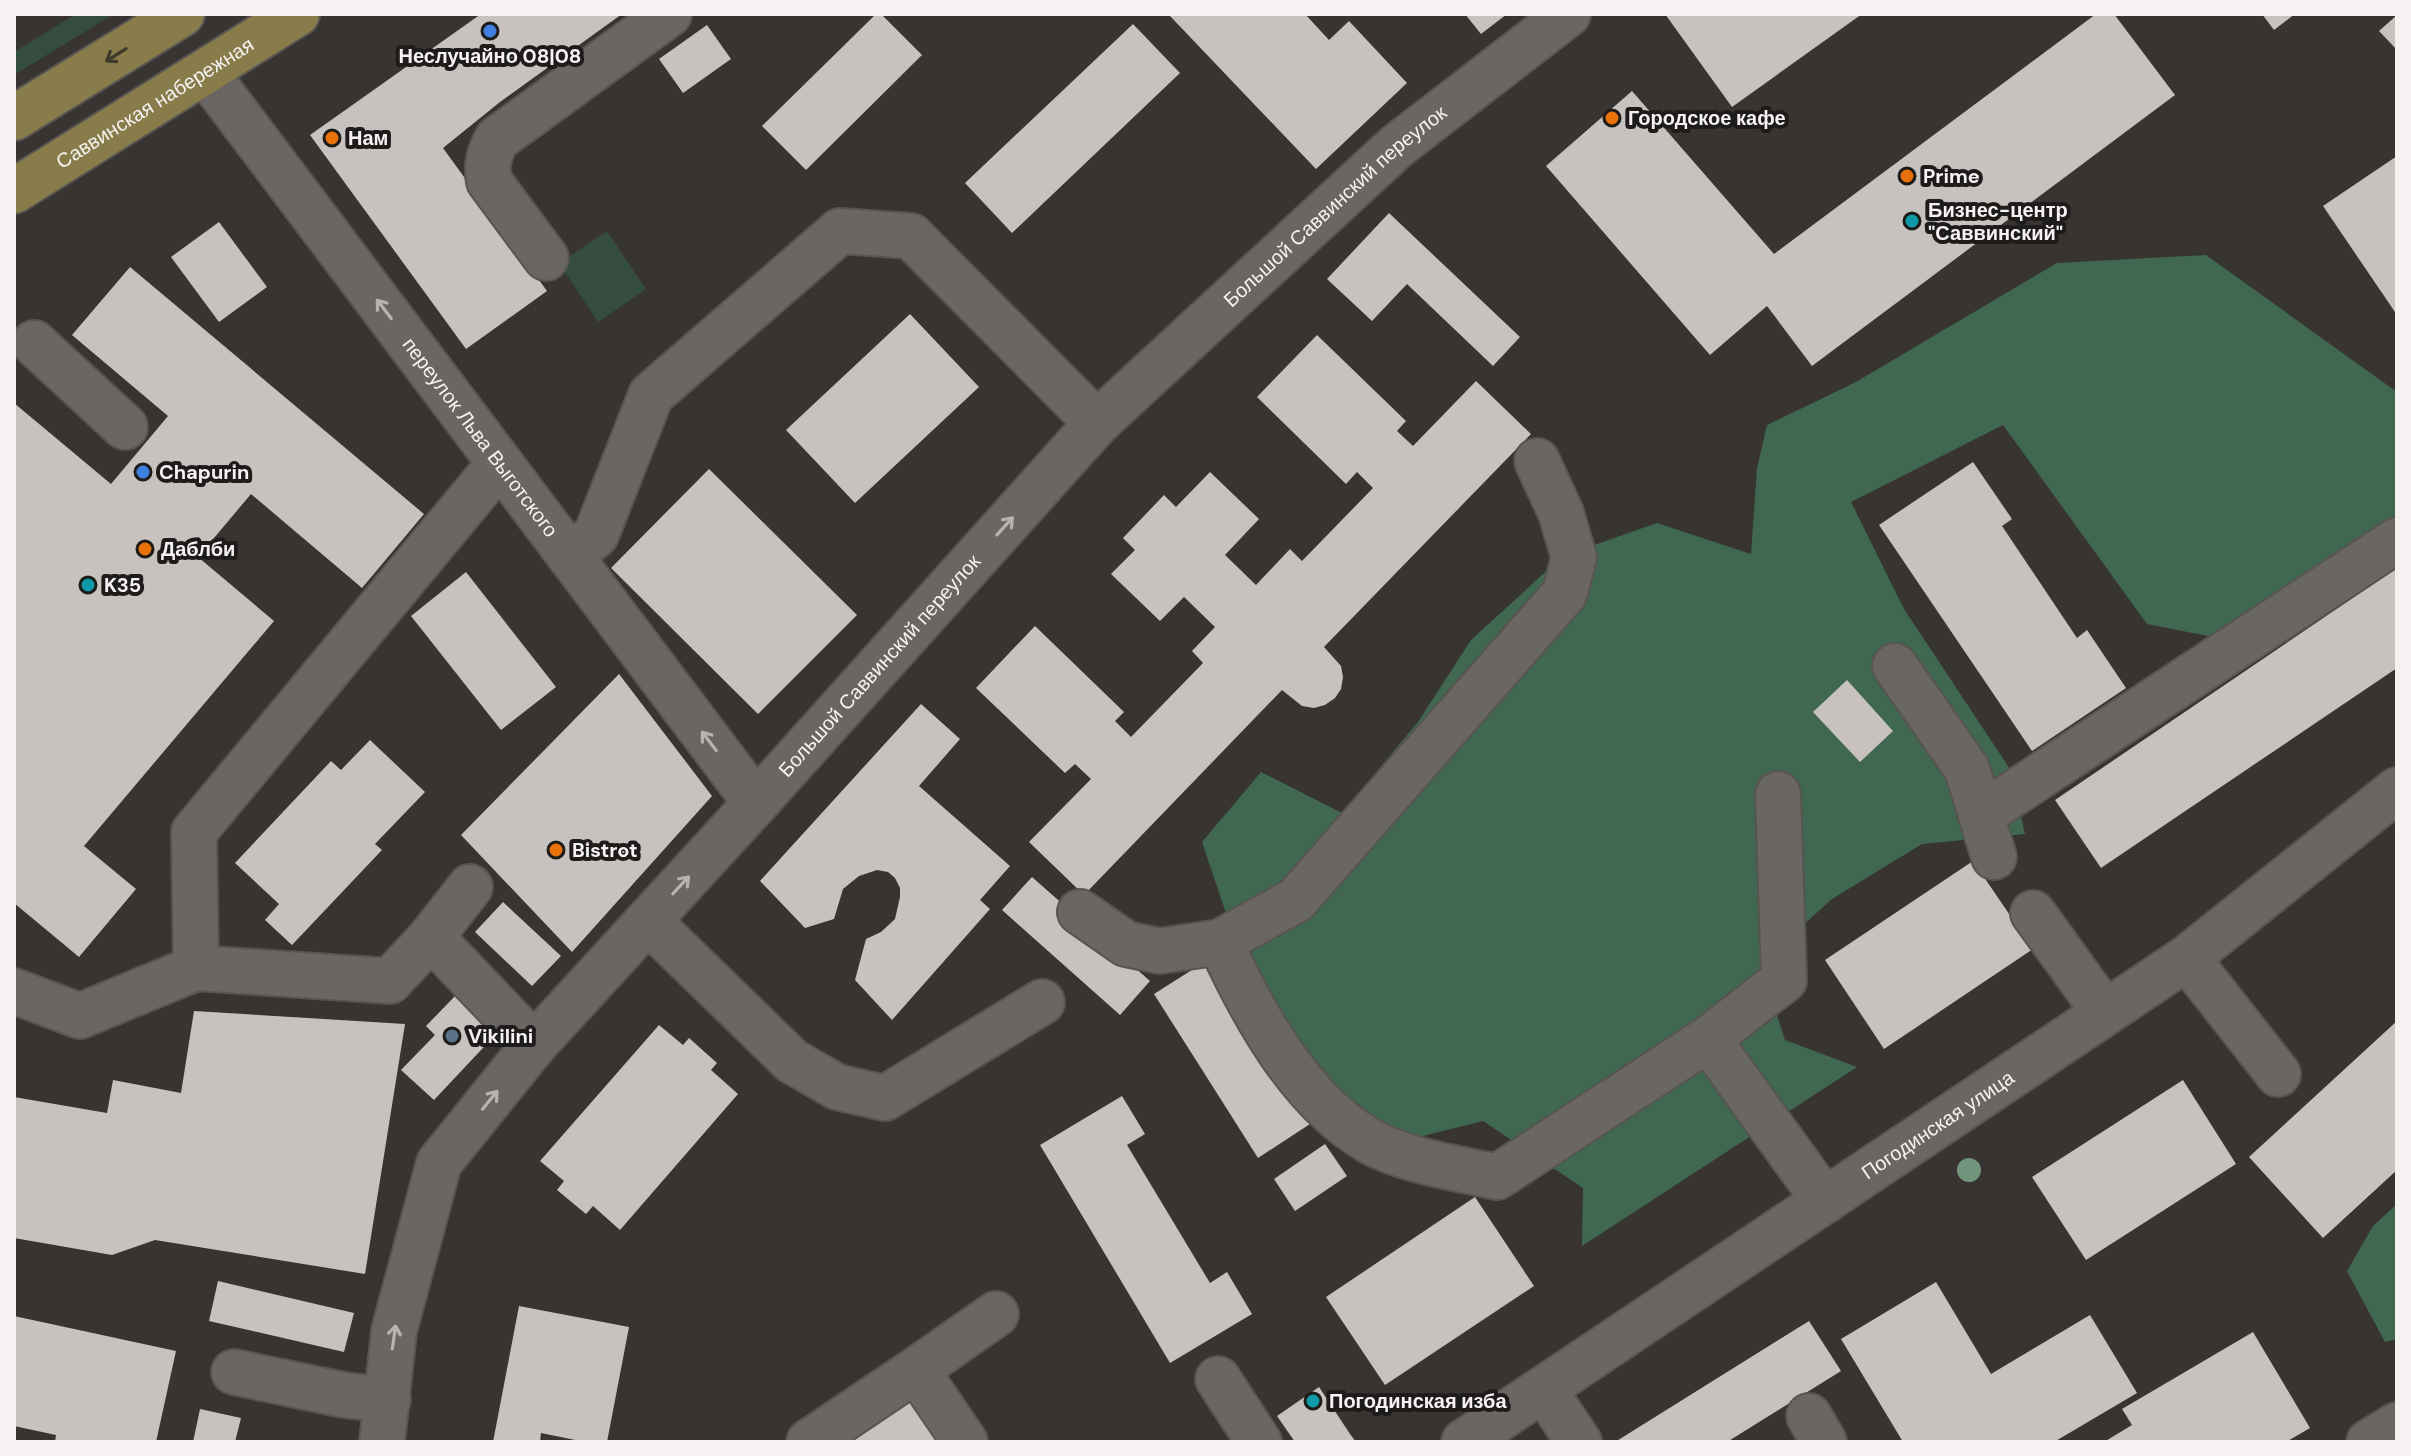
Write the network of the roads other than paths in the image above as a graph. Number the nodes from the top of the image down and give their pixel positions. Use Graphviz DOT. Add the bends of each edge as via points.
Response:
graph roads {
  1 [pos="182,14"];
  2 [pos="297,14"];
  3 [pos="669,14"];
  4 [pos="1568,14"];
  5 [pos="206,73"];
  6 [pos="14,118"];
  7 [pos="14,191"];
  8 [pos="546,258"];
  9 [pos="21,344"];
  10 [pos="1097,423"];
  11 [pos="125,427"];
  12 [pos="1537,461"];
  13 [pos="500,463"];
  14 [pos="2397,540"];
  15 [pos="570,556"];
  16 [pos="1895,666"];
  17 [pos="2397,790"];
  18 [pos="1778,794"];
  19 [pos="756,803"];
  20 [pos="1981,815"];
  21 [pos="1994,857"];
  22 [pos="470,887"];
  23 [pos="1080,912"];
  24 [pos="2033,913"];
  25 [pos="648,921"];
  26 [pos="431,937"];
  27 [pos="1220,942"];
  28 [pos="2187,958"];
  29 [pos="196,968"];
  30 [pos="14,991"];
  31 [pos="1042,1002"];
  32 [pos="2105,1013"];
  33 [pos="1708,1039"];
  34 [pos="534,1045"];
  35 [pos="2278,1074"];
  36 [pos="1825,1201"];
  37 [pos="996,1314"];
  38 [pos="916,1370"];
  39 [pos="234,1372"];
  40 [pos="1218,1379"];
  41 [pos="1544,1390"];
  42 [pos="385,1421"];
  43 [pos="2397,1425"];
  44 [pos="809,1442"];
  45 [pos="965,1442"];
  46 [pos="1259,1442"];
  47 [pos="1464,1442"];
  48 [pos="1579,1442"];
  49 [pos="2369,1442"];
  1 -- 6 [label="main road, one-way"];
  2 -- 5 [label="main road, Саввинская набережная"];
  3 -- 8 [label="street" via="497,139 490,152 489,181"];
  4 -- 10 [label="street, Большой Саввинский переулок" via="1397,146"];
  5 -- 7 [label="main road, Саввинская набережная"];
  13 -- 5 [label="street, переулок Льва Выготского, one-way"];
  9 -- 11 [label="street"];
  10 -- 15 [label="street" via="911,236 840,231 651,395 596,535"];
  19 -- 10 [label="street, Большой Саввинский переулок, one-way"];
  12 -- 27 [label="street" via="1574,557 1565,593 1296,900"];
  13 -- 15 [label="street, переулок Льва Выготского"];
  13 -- 29 [label="street" via="194,832"];
  14 -- 20 [label="street"];
  19 -- 15 [label="street, переулок Льва Выготского, one-way"];
  16 -- 20 [label="street" via="1967,769"];
  17 -- 28 [label="street, Погодинская улица"];
  18 -- 33 [label="street" via="1784,980"];
  25 -- 19 [label="street, Большой Саввинский переулок, one-way"];
  20 -- 21 [label="street"];
  22 -- 26 [label="street"];
  23 -- 27 [label="street" via="1126,944 1149,949"];
  24 -- 32 [label="street"];
  25 -- 31 [label="street" via="792,1061 837,1087 885,1098"];
  25 -- 34 [label="street, Большой Саввинский переулок"];
  26 -- 29 [label="street" via="390,981"];
  26 -- 34 [label="street"];
  27 -- 33 [label="street" via="1273,1043 1325,1106 1369,1140 1415,1158 1497,1177"];
  28 -- 32 [label="street, Погодинская улица"];
  28 -- 35 [label="street"];
  29 -- 30 [label="street" via="80,1016"];
  32 -- 36 [label="street, Погодинская улица"];
  33 -- 36 [label="street"];
  42 -- 34 [label="street, Большой Саввинский переулок, one-way" via="394,1331 439,1163"];
  36 -- 41 [label="street, Погодинская улица"];
  37 -- 38 [label="street"];
  38 -- 44 [label="street"];
  38 -- 45 [label="street"];
  39 -- 42 [label="street" via="344,1395"];
  40 -- 46 [label="street"];
  41 -- 47 [label="street, Погодинская улица"];
  41 -- 48 [label="street"];
  43 -- 49 [label="street"];
}
